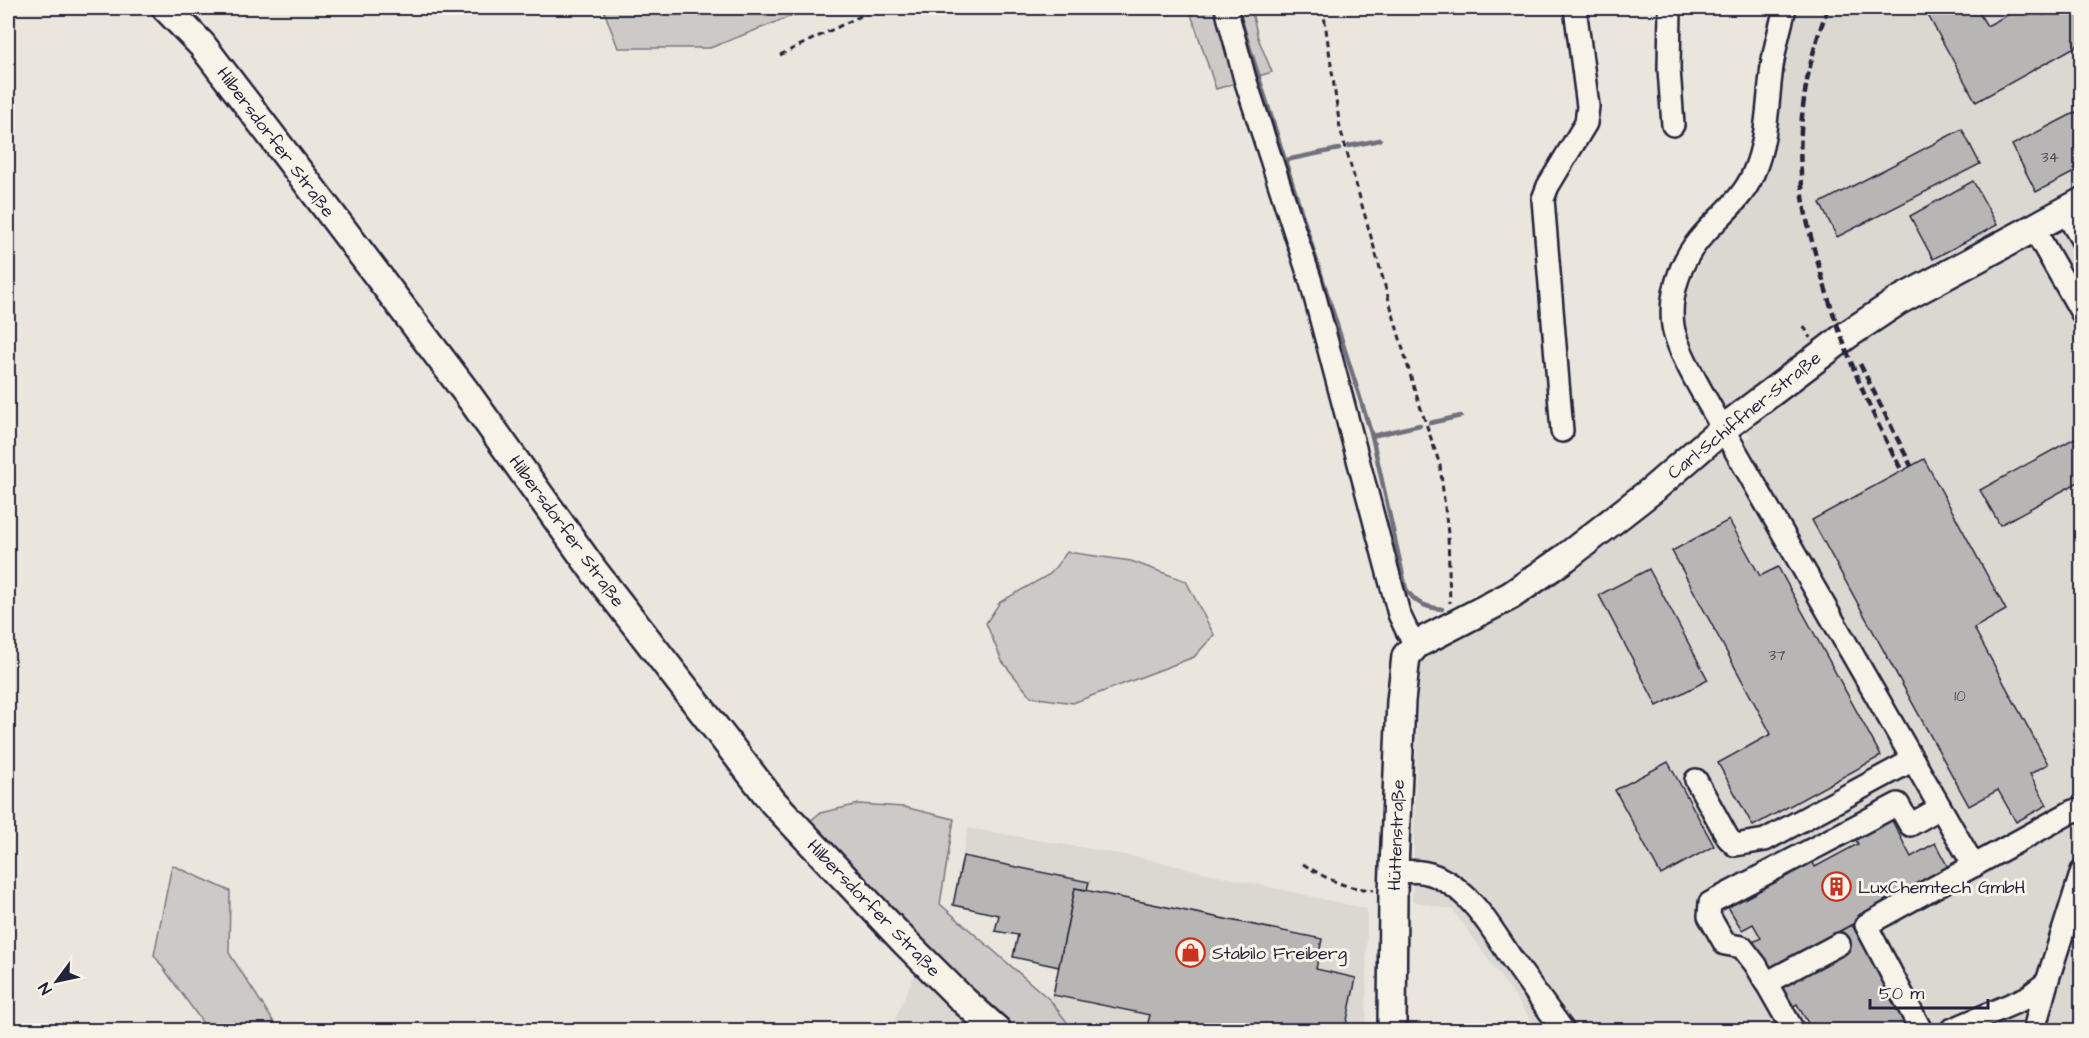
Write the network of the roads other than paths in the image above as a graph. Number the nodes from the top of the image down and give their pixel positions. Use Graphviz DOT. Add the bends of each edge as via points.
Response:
graph roads {
  1 [pos="166,8"];
  2 [pos="1226,8"];
  3 [pos="1575,8"];
  4 [pos="1670,8"];
  5 [pos="1785,8"];
  6 [pos="1673,125"];
  7 [pos="2073,207"];
  8 [pos="2034,229"];
  9 [pos="2082,240"];
  10 [pos="2082,313"];
  11 [pos="1723,429"];
  12 [pos="1562,431"];
  13 [pos="1417,644"];
  14 [pos="1913,759"];
  15 [pos="1696,780"];
  16 [pos="1940,808"];
  17 [pos="2082,810"];
  18 [pos="1974,866"];
  19 [pos="2082,871"];
  20 [pos="1394,882"];
  21 [pos="1839,944"];
  22 [pos="2047,982"];
  23 [pos="1766,983"];
  24 [pos="997,1030"];
  25 [pos="1392,1030"];
  26 [pos="1563,1030"];
  27 [pos="1793,1030"];
  28 [pos="1922,1030"];
  29 [pos="1951,1030"];
  30 [pos="2034,1030"];
  1 -- 24 [label="main road, Hilbersdorfer Straße" via="202,45 306,181 466,392 594,571 773,802 906,943"];
  2 -- 13 [label="street" via="1311,282 1399,614"];
  3 -- 12 [label="street" via="1588,106 1586,123 1544,199"];
  4 -- 6 [label="street"];
  5 -- 11 [label="street" via="1754,174 1744,192 1697,242 1675,286 1673,328"];
  7 -- 8 [label="main road, Carl-Schiffner-Straße"];
  7 -- 9 [label="street"];
  8 -- 10 [label="street"];
  8 -- 11 [label="main road, Carl-Schiffner-Straße" via="1855,329"];
  11 -- 13 [label="main road, Carl-Schiffner-Straße" via="1651,491 1510,596"];
  11 -- 14 [label="street"];
  13 -- 20 [label="main road, Hüttenstraße" via="1406,656 1403,681"];
  14 -- 15 [label="street" via="1765,840 1749,844 1735,845 1728,838"];
  14 -- 16 [label="street"];
  16 -- 18 [label="street"];
  16 -- 23 [label="street" via="1910,825 1898,804 1710,903 1709,916 1725,944 1742,947"];
  17 -- 18 [label="street" via="2073,811"];
  18 -- 28 [label="street" via="1866,925"];
  19 -- 22 [label="street"];
  20 -- 25 [label="main road, Hüttenstraße"];
  20 -- 26 [label="street" via="1428,873 1459,890 1488,924"];
  21 -- 23 [label="street"];
  22 -- 29 [label="street" via="2026,998"];
  22 -- 30 [label="street"];
  23 -- 27 [label="street"];
}
